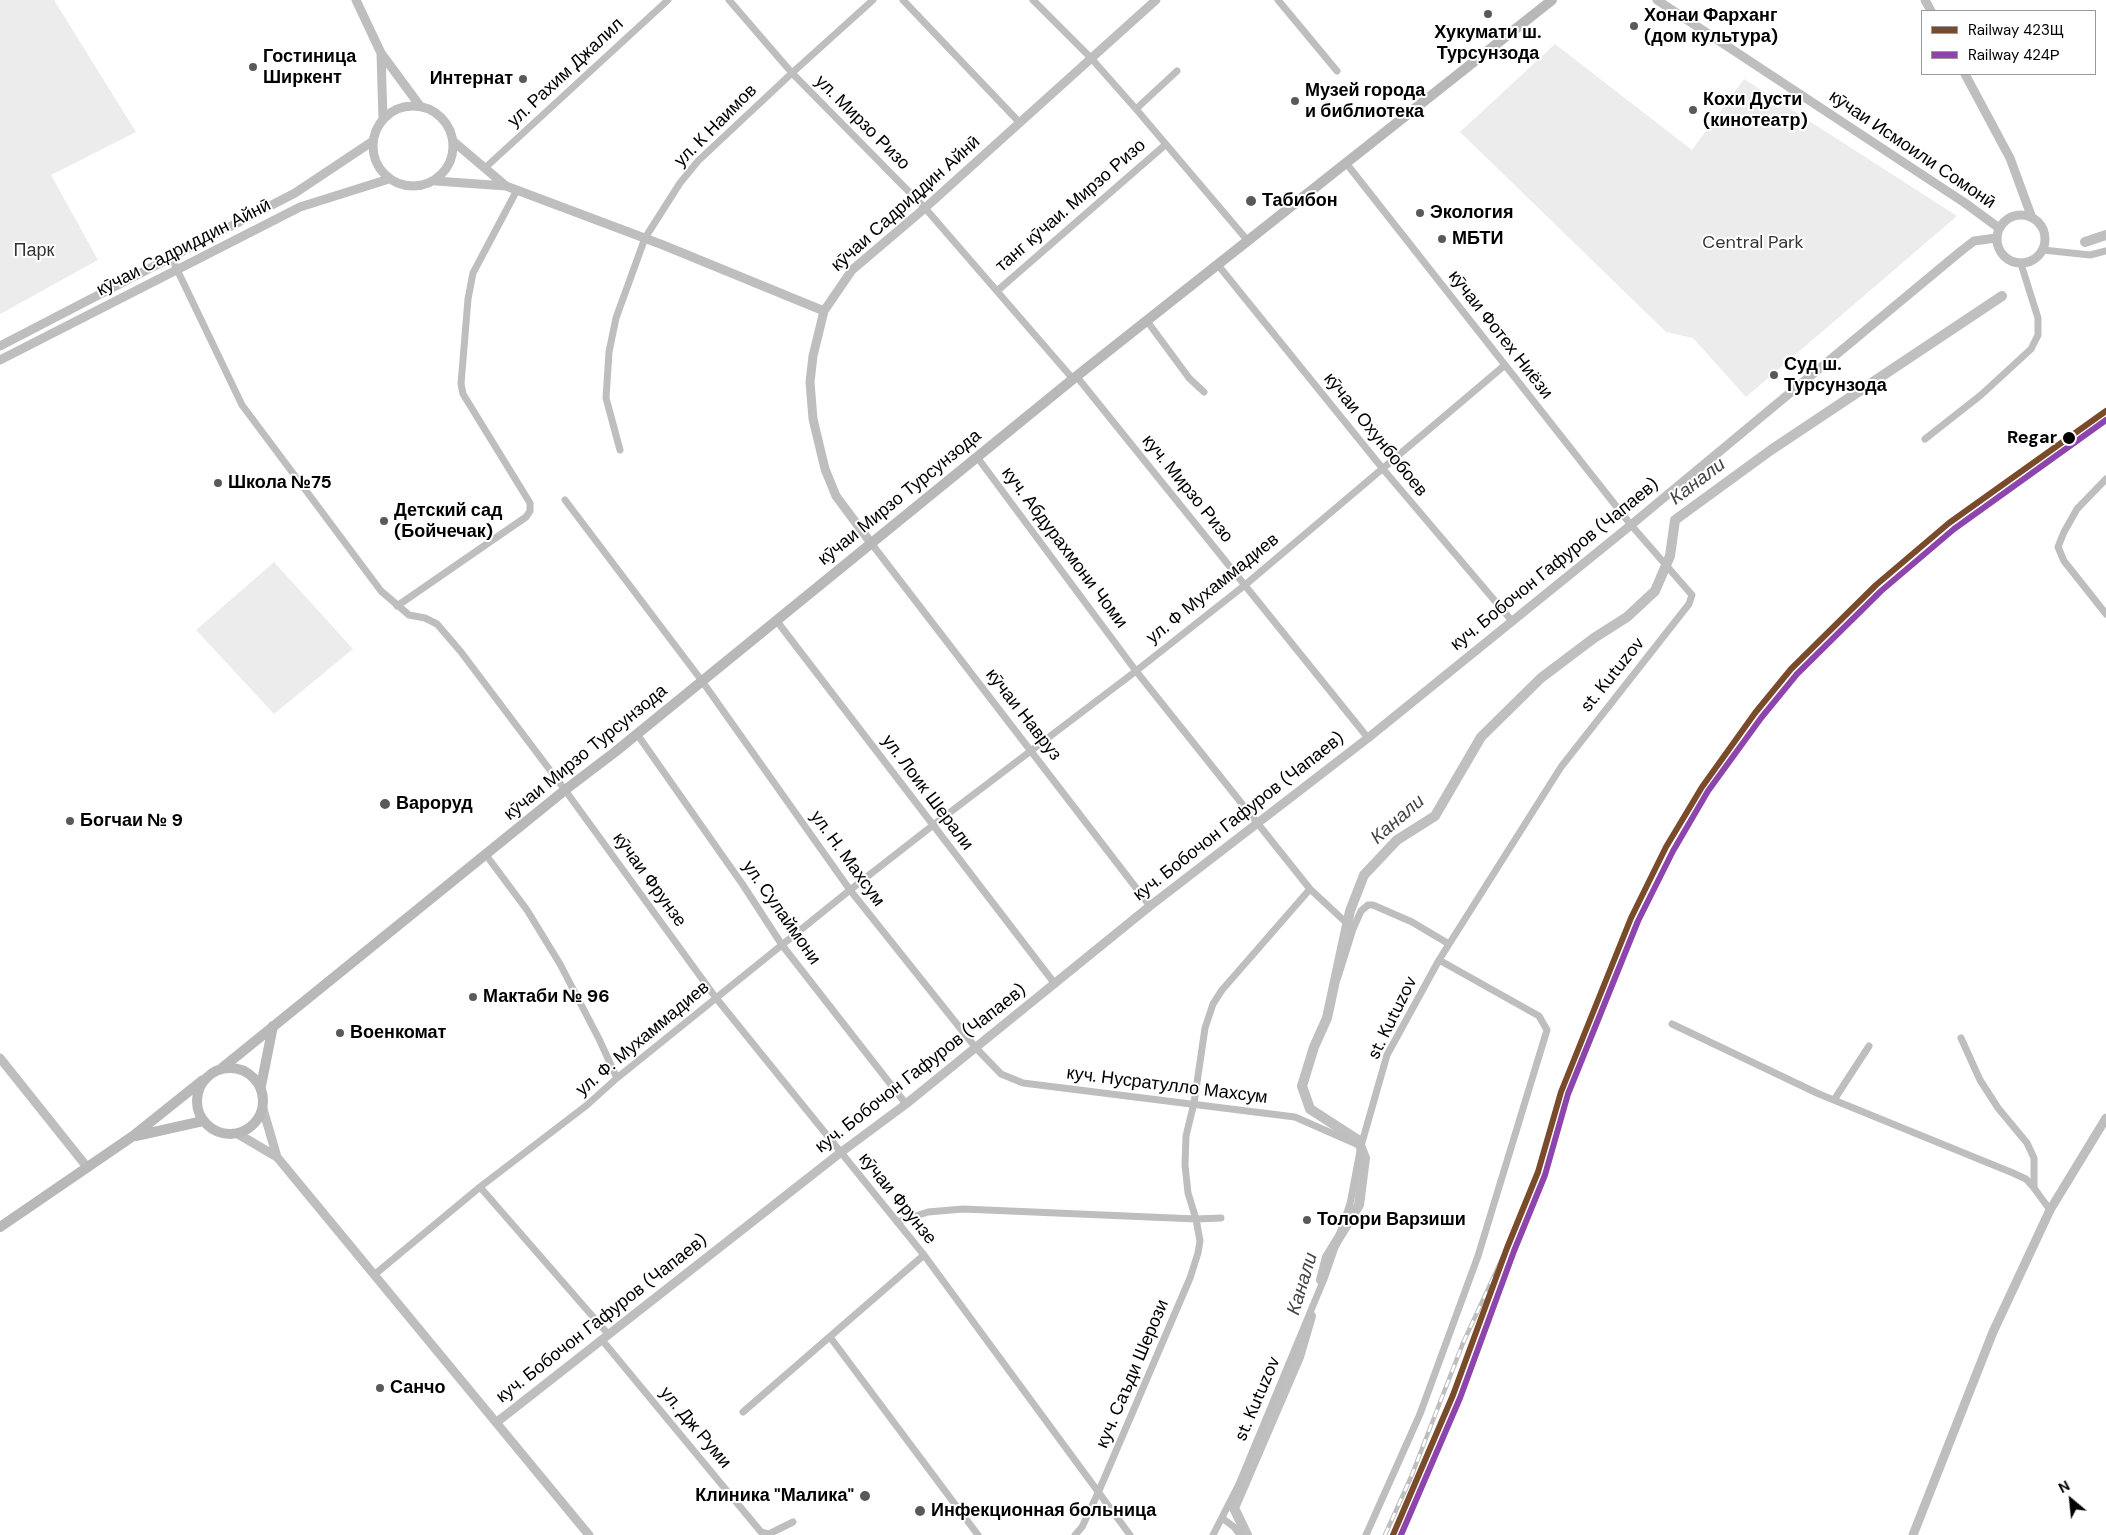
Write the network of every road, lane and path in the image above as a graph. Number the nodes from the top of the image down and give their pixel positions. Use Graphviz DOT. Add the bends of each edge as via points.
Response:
graph roads {
  1 [pos="356,0"];
  2 [pos="668,0"];
  3 [pos="729,0"];
  4 [pos="873,0"];
  5 [pos="903,0"];
  6 [pos="1033,0"];
  7 [pos="1156,0"];
  8 [pos="1278,0"];
  9 [pos="1552,0"];
  10 [pos="1657,0"];
  11 [pos="382,53"];
  12 [pos="1091,58"];
  13 [pos="1177,71"];
  14 [pos="1337,71"];
  15 [pos="792,72"];
  16 [pos="1966,75"];
  17 [pos="420,106"];
  18 [pos="1136,109"];
  19 [pos="383,119"];
  20 [pos="1020,123"];
  21 [pos="373,142"];
  22 [pos="454,142"];
  23 [pos="1165,145"];
  24 [pos="1346,163"];
  25 [pos="485,168"];
  26 [pos="388,179"];
  27 [pos="436,181"];
  28 [pos="506,186"];
  29 [pos="517,190"];
  30 [pos="925,208"];
  31 [pos="2032,218"];
  32 [pos="1999,228"];
  33 [pos="645,238"];
  34 [pos="1996,238"];
  35 [pos="1248,241"];
  36 [pos="2043,250"];
  37 [pos="2106,251"];
  38 [pos="171,257"];
  39 [pos="2021,264"];
  40 [pos="1218,265"];
  41 [pos="178,270"];
  42 [pos="997,291"];
  43 [pos="824,311"];
  44 [pos="1147,321"];
  45 [pos="0,346"];
  46 [pos="0,360"];
  47 [pos="1505,365"];
  48 [pos="1075,378"];
  49 [pos="1204,392"];
  50 [pos="1925,439"];
  51 [pos="620,450"];
  52 [pos="977,457"];
  53 [pos="1383,469"];
  54 [pos="2106,479"];
  55 [pos="565,500"];
  56 [pos="1631,525"];
  57 [pos="871,543"];
  58 [pos="1672,571"];
  59 [pos="1244,585"];
  60 [pos="398,606"];
  61 [pos="2106,614"];
  62 [pos="776,620"];
  63 [pos="1512,621"];
  64 [pos="1136,671"];
  65 [pos="702,681"];
  66 [pos="637,734"];
  67 [pos="1368,738"];
  68 [pos="1032,752"];
  69 [pos="565,790"];
  70 [pos="1257,822"];
  71 [pos="932,826"];
  72 [pos="486,856"];
  73 [pos="1310,889"];
  74 [pos="850,890"];
  75 [pos="1150,906"];
  76 [pos="1353,929"];
  77 [pos="1449,944"];
  78 [pos="782,945"];
  79 [pos="1439,960"];
  80 [pos="1338,977"];
  81 [pos="1055,984"];
  82 [pos="716,998"];
  83 [pos="1672,1024"];
  84 [pos="273,1026"];
  85 [pos="1961,1038"];
  86 [pos="1869,1046"];
  87 [pos="976,1048"];
  88 [pos="0,1058"];
  89 [pos="222,1068"];
  90 [pos="617,1078"];
  91 [pos="203,1080"];
  92 [pos="261,1086"];
  93 [pos="1834,1100"];
  94 [pos="1194,1103"];
  95 [pos="906,1104"];
  96 [pos="263,1109"];
  97 [pos="2106,1118"];
  98 [pos="203,1121"];
  99 [pos="238,1134"];
  100 [pos="133,1136"];
  101 [pos="1361,1146"];
  102 [pos="840,1153"];
  103 [pos="277,1157"];
  104 [pos="87,1168"];
  105 [pos="480,1187"];
  106 [pos="2034,1188"];
  107 [pos="2050,1210"];
  108 [pos="1221,1218"];
  109 [pos="1196,1219"];
  110 [pos="898,1222"];
  111 [pos="0,1227"];
  112 [pos="924,1255"];
  113 [pos="374,1275"];
  114 [pos="605,1337"];
  115 [pos="830,1337"];
  116 [pos="743,1412"];
  117 [pos="497,1422"];
  118 [pos="1098,1493"];
  119 [pos="1222,1518"];
  120 [pos="792,1522"];
  121 [pos="589,1535"];
  122 [pos="978,1535"];
  123 [pos="1075,1535"];
  124 [pos="1130,1535"];
  125 [pos="1213,1535"];
  126 [pos="1240,1535"];
  127 [pos="1366,1535"];
  128 [pos="1914,1535"];
  1 -- 11 [label="street"];
  2 -- 25 [label="street, ул. Рахим Джалил"];
  3 -- 15 [label="street, ул. Мирзо Ризо"];
  4 -- 15 [label="street, ул. К Наимов"];
  5 -- 20 [label="street"];
  6 -- 12 [label="street"];
  7 -- 12 [label="street, кӯчаи Садриддин Айнӣ"];
  8 -- 14 [label="street"];
  9 -- 24 [label="main road, кӯчаи Мирзо Турсунзода"];
  10 -- 32 [label="street, кӯчаи Исмоили Сомонӣ"];
  11 -- 17 [label="street"];
  11 -- 19 [label="street"];
  12 -- 18 [label="street"];
  12 -- 20 [label="street, кӯчаи Садриддин Айнӣ"];
  13 -- 18 [label="street"];
  15 -- 30 [label="street, ул. Мирзо Ризо"];
  15 -- 33 [label="street, ул. К Наимов" via="698,160"];
  16 -- 31 [label="street" via="2010,158"];
  17 -- 19 [label="street" via="400,108"];
  17 -- 22 [label="street" via="444,119"];
  18 -- 23 [label="street"];
  19 -- 21 [label="street"];
  20 -- 30 [label="street, кӯчаи Садриддин Айнӣ"];
  21 -- 26 [label="street" via="376,162"];
  21 -- 38 [label="street, кӯчаи Садриддин Айнӣ" via="295,194"];
  22 -- 25 [label="street"];
  22 -- 27 [label="street" via="449,167"];
  23 -- 35 [label="street"];
  23 -- 42 [label="street, танг кӯчаи. Мирзо Ризо"];
  24 -- 35 [label="main road, кӯчаи Мирзо Турсунзода"];
  24 -- 47 [label="street, кӯчаи Фотех Ниёзи"];
  25 -- 28 [label="street"];
  26 -- 27 [label="street" via="415,187"];
  26 -- 41 [label="street, кӯчаи Садриддин Айнӣ" via="300,207"];
  27 -- 28 [label="street"];
  28 -- 29 [label="street"];
  29 -- 33 [label="street"];
  29 -- 60 [label="street" via="473,273 461,384 463,394 530,503 530,511 526,517"];
  30 -- 42 [label="street, ул. Мирзо Ризо"];
  30 -- 43 [label="street, кӯчаи Садриддин Айнӣ" via="852,270"];
  31 -- 32 [label="street" via="2020,215 2008,219"];
  31 -- 36 [label="street" via="2044,232"];
  32 -- 34 [label="street"];
  33 -- 43 [label="street"];
  33 -- 51 [label="street, ул. К Наимов" via="616,318 609,352 606,398"];
  34 -- 39 [label="street" via="1999,251 2008,261"];
  34 -- 56 [label="street, куч. Бобочон Гафуров (Чапаев)" via="1974,241 1961,251"];
  35 -- 40 [label="main road, кӯчаи Мирзо Турсунзода"];
  36 -- 37 [label="street" via="2090,255"];
  36 -- 39 [label="street" via="2034,260"];
  38 -- 41 [label="street, кӯчаи Фрунзе"];
  38 -- 45 [label="street, кӯчаи Садриддин Айнӣ"];
  39 -- 50 [label="street" via="2038,318 2038,335 2031,349 1981,395"];
  40 -- 44 [label="main road, кӯчаи Мирзо Турсунзода"];
  40 -- 53 [label="street, кӯчаи Охунбобоев"];
  41 -- 46 [label="street, кӯчаи Садриддин Айнӣ"];
  41 -- 60 [label="street, кӯчаи Фрунзе" via="242,405 381,591"];
  42 -- 48 [label="street, ул. Мирзо Ризо"];
  43 -- 57 [label="street, кӯчаи Садриддин Айнӣ" via="810,382 813,419 825,470 836,496"];
  44 -- 48 [label="main road, кӯчаи Мирзо Турсунзода"];
  44 -- 49 [label="street" via="1189,378"];
  47 -- 53 [label="street, ул. Ф Мухаммадиев"];
  47 -- 56 [label="street, кӯчаи Фотех Ниёзи"];
  48 -- 52 [label="main road, кӯчаи Мирзо Турсунзода"];
  48 -- 59 [label="street, куч. Мирзо Ризо"];
  52 -- 57 [label="main road, кӯчаи Мирзо Турсунзода"];
  52 -- 64 [label="street, куч. Абдурахмони Чоми"];
  53 -- 59 [label="street, ул. Ф Мухаммадиев"];
  53 -- 63 [label="street, кӯчаи Охунбобоев"];
  54 -- 61 [label="street" via="2077,509 2058,547 2064,562"];
  55 -- 65 [label="street, ул. Н. Махсум"];
  56 -- 58 [label="street, кӯчаи Фотех Ниёзи"];
  56 -- 63 [label="street, куч. Бобочон Гафуров (Чапаев)"];
  57 -- 62 [label="main road, кӯчаи Мирзо Турсунзода"];
  57 -- 68 [label="street, кӯчаи Навруз"];
  58 -- 77 [label="street, st. Kutuzov" via="1692,595 1689,604 1570,754"];
  59 -- 64 [label="street, ул. Ф Мухаммадиев"];
  59 -- 67 [label="street, куч. Мирзо Ризо"];
  60 -- 69 [label="street, кӯчаи Фрунзе" via="409,615 436,624 461,652"];
  62 -- 65 [label="main road, кӯчаи Мирзо Турсунзода"];
  62 -- 71 [label="street, ул. Лоик Шерали"];
  63 -- 67 [label="street, куч. Бобочон Гафуров (Чапаев)"];
  64 -- 68 [label="street, ул. Ф Мухаммадиев"];
  64 -- 70 [label="street, куч. Абдурахмони Чоми"];
  65 -- 66 [label="main road, кӯчаи Мирзо Турсунзода"];
  65 -- 74 [label="street, ул. Н. Махсум"];
  66 -- 69 [label="main road, кӯчаи Мирзо Турсунзода"];
  66 -- 78 [label="street, ул. Сулаймони"];
  67 -- 70 [label="street, куч. Бобочон Гафуров (Чапаев)"];
  68 -- 71 [label="street, ул. Ф Мухаммадиев"];
  68 -- 75 [label="street, кӯчаи Навруз"];
  69 -- 72 [label="main road, кӯчаи Мирзо Турсунзода"];
  69 -- 82 [label="street, кӯчаи Фрунзе"];
  70 -- 73 [label="street, куч. Абдурахмони Чоми"];
  70 -- 75 [label="street, куч. Бобочон Гафуров (Чапаев)"];
  71 -- 74 [label="street, ул. Ф. Мухаммадиев"];
  71 -- 81 [label="street, ул. Лоик Шерали"];
  72 -- 84 [label="main road, кӯчаи Мирзо Турсунзода"];
  72 -- 90 [label="street" via="527,910 560,964"];
  73 -- 76 [label="street, куч. Абдурахмони Чоми"];
  73 -- 94 [label="street, куч. Саъди Шерози" via="1212,1004 1205,1028"];
  74 -- 78 [label="street, ул. Ф. Мухаммадиев"];
  74 -- 87 [label="street, ул. Н. Махсум"];
  75 -- 81 [label="street, куч. Бобочон Гафуров (Чапаев)"];
  76 -- 77 [label="street" via="1361,911 1373,905 1412,922"];
  76 -- 80 [label="street"];
  77 -- 79 [label="street, st. Kutuzov"];
  78 -- 82 [label="street, ул. Ф. Мухаммадиев"];
  78 -- 95 [label="street, ул. Сулаймони"];
  79 -- 101 [label="street, st. Kutuzov" via="1387,1055"];
  79 -- 127 [label="street" via="1539,1016 1547,1030 1478,1256 1420,1414"];
  81 -- 87 [label="street, куч. Бобочон Гафуров (Чапаев)"];
  82 -- 90 [label="street, ул. Ф. Мухаммадиев"];
  82 -- 102 [label="street, кӯчаи Фрунзе"];
  83 -- 93 [label="street"];
  84 -- 89 [label="main road, кӯчаи Мирзо Турсунзода"];
  84 -- 92 [label="main road"];
  85 -- 106 [label="street" via="1980,1080 2027,1143 2034,1158"];
  86 -- 93 [label="street"];
  87 -- 94 [label="street, куч. Нусратулло Махсум" via="1001,1074 1023,1083"];
  87 -- 95 [label="street, куч. Бобочон Гафуров (Чапаев)"];
  88 -- 104 [label="street"];
  89 -- 91 [label="main road, кӯчаи Мирзо Турсунзода"];
  89 -- 92 [label="main road" via="233,1067 249,1072"];
  90 -- 105 [label="street, ул. Ф. Мухаммадиев"];
  91 -- 98 [label="main road" via="198,1090 197,1106"];
  91 -- 100 [label="main road, кӯчаи Мирзо Турсунзода"];
  92 -- 96 [label="main road"];
  93 -- 106 [label="street" via="2013,1173"];
  94 -- 101 [label="street, куч. Нусратулло Махсум" via="1295,1117"];
  94 -- 109 [label="street, куч. Саъди Шерози" via="1186,1136 1185,1164 1188,1193"];
  95 -- 102 [label="street, куч. Бобочон Гафуров (Чапаев)"];
  96 -- 99 [label="main road" via="254,1125"];
  96 -- 103 [label="street"];
  97 -- 107 [label="street"];
  98 -- 99 [label="main road" via="219,1133"];
  98 -- 100 [label="main road, кӯчаи Мирзо Турсунзода"];
  99 -- 103 [label="street"];
  100 -- 104 [label="main road, кӯчаи Мирзо Турсунзода"];
  101 -- 119 [label="street, st. Kutuzov" via="1350,1204 1324,1279"];
  102 -- 110 [label="street, кӯчаи Фрунзе"];
  102 -- 114 [label="street, куч. Бобочон Гафуров (Чапаев)"];
  103 -- 113 [label="street"];
  104 -- 111 [label="main road, кӯчаи Мирзо Турсунзода"];
  105 -- 113 [label="street, ул. Ф. Мухаммадиев"];
  105 -- 114 [label="street, ул. Дж Руми"];
  106 -- 107 [label="street"];
  107 -- 128 [label="street" via="1993,1332"];
  108 -- 109 [label="street"];
  109 -- 110 [label="street" via="963,1209 928,1212"];
  109 -- 118 [label="street, куч. Саъди Шерози" via="1200,1241 1190,1278"];
  110 -- 112 [label="street, кӯчаи Фрунзе"];
  112 -- 115 [label="street"];
  112 -- 118 [label="street, кӯчаи Фрунзе"];
  113 -- 117 [label="street"];
  114 -- 117 [label="street, куч. Бобочон Гафуров (Чапаев)"];
  114 -- 120 [label="street, ул. Дж Руми" via="761,1532 769,1534"];
  115 -- 116 [label="street"];
  115 -- 122 [label="street"];
  117 -- 121 [label="street"];
  118 -- 123 [label="street, куч. Саъди Шерози"];
  118 -- 124 [label="street, кӯчаи Фрунзе"];
  119 -- 125 [label="street, st. Kutuzov"];
  119 -- 126 [label="street"];
}
